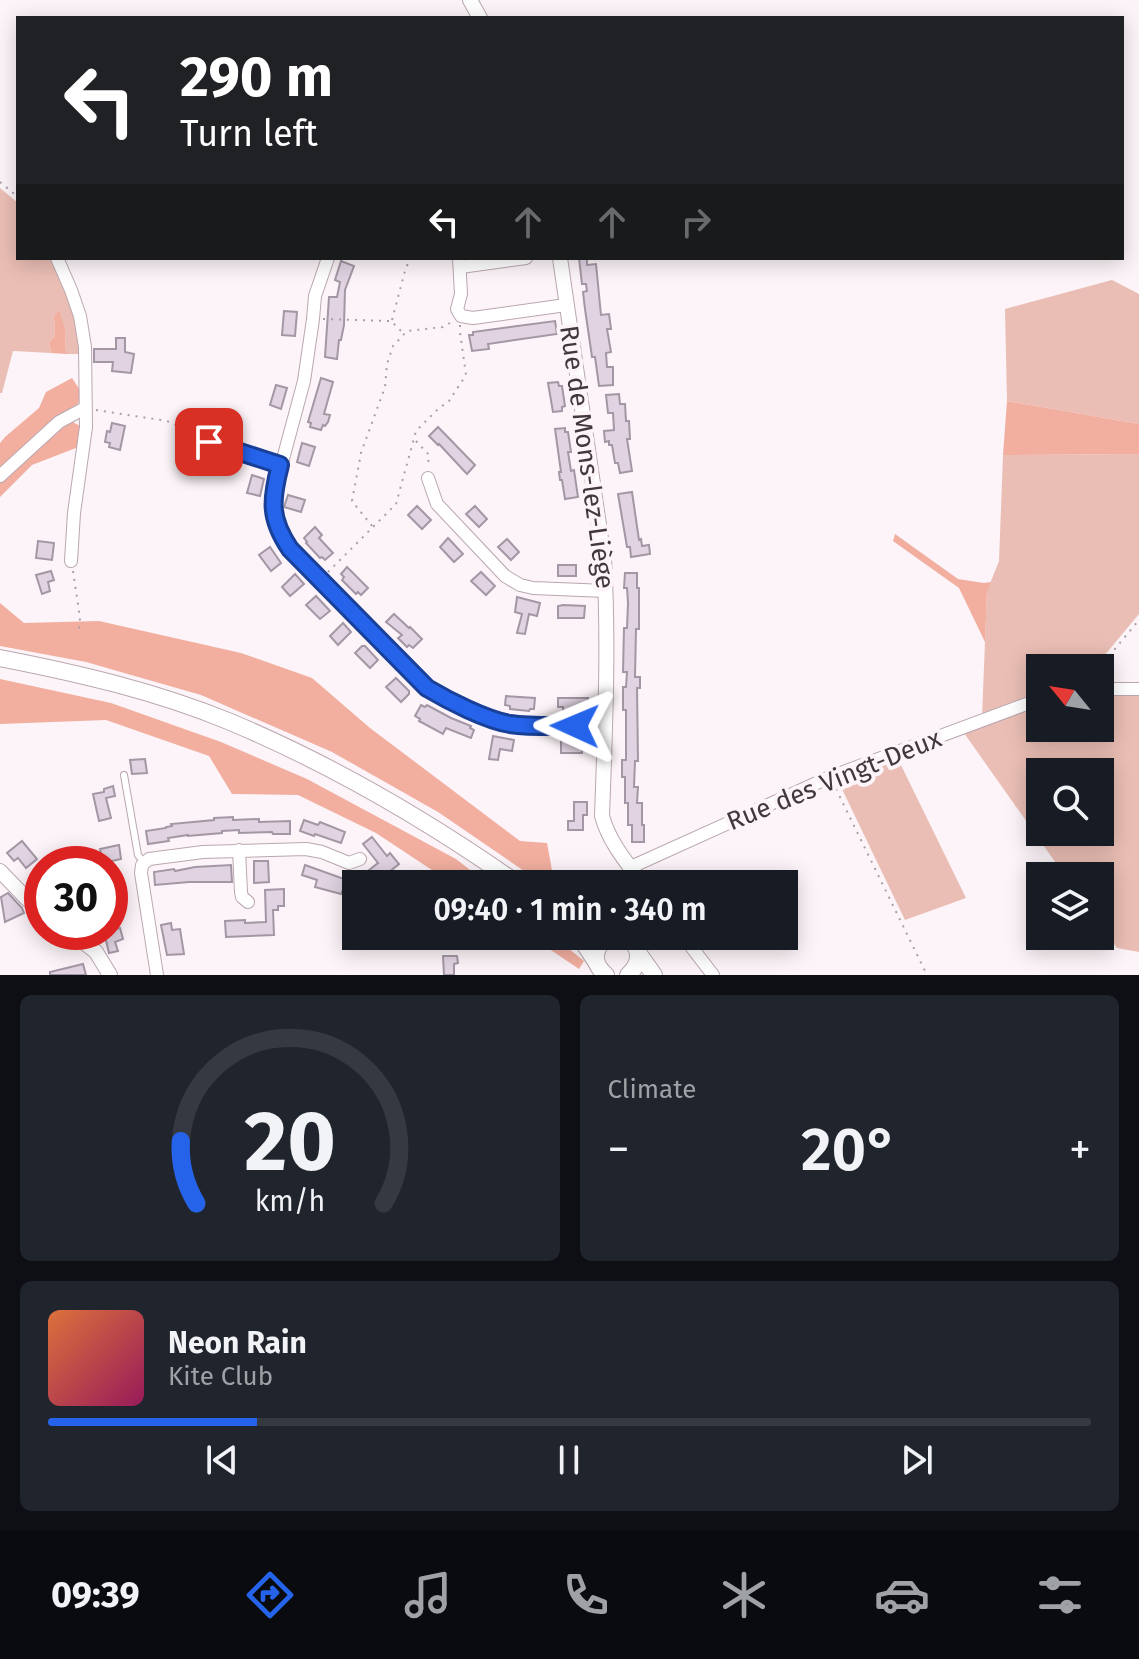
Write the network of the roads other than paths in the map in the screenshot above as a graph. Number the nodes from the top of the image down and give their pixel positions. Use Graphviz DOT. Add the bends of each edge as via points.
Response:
graph roads {
  1 [pos="58,260"];
  2 [pos="327,260"];
  3 [pos="493,260"];
  4 [pos="560,260"];
  5 [pos="460,262"];
  6 [pos="566,305"];
  7 [pos="85,408"];
  8 [pos="209,442"];
  9 [pos="280,465"];
  10 [pos="0,476"];
  11 [pos="428,478"];
  12 [pos="71,561"];
  13 [pos="606,591"];
  14 [pos="0,658"];
  15 [pos="1114,689"];
  16 [pos="1139,689"];
  17 [pos="1026,704"];
  18 [pos="605,726"];
  19 [pos="124,775"];
  20 [pos="239,850"];
  21 [pos="360,859"];
  22 [pos="144,863"];
  23 [pos="631,867"];
  24 [pos="498,870"];
  25 [pos="633,870"];
  26 [pos="0,871"];
  27 [pos="24,896"];
  28 [pos="248,902"];
  29 [pos="94,950"];
  30 [pos="588,950"];
  31 [pos="597,950"];
  32 [pos="634,950"];
  33 [pos="636,950"];
  34 [pos="694,950"];
  35 [pos="602,971"];
  36 [pos="110,975"];
  37 [pos="157,975"];
  38 [pos="628,975"];
  39 [pos="654,975"];
  40 [pos="713,975"];
  1 -- 7 [label="street" via="80,316"];
  2 -- 9 [label="street" via="315,296 304,381"];
  3 -- 5 [label="street"];
  4 -- 6 [label="street, Rue de Mons-lez-Liège"];
  5 -- 6 [label="street" via="461,316"];
  6 -- 13 [label="street, Rue de Mons-lez-Liège"];
  7 -- 10 [label="street" via="59,422"];
  7 -- 12 [label="street"];
  8 -- 9 [label="street"];
  9 -- 18 [label="street" via="273,514 290,549 427,688 509,724"];
  11 -- 13 [label="street" via="437,504 505,576 533,588"];
  13 -- 18 [label="street, Rue de Mons-lez-Liège"];
  14 -- 24 [label="main road" via="156,696 226,721 383,796"];
  15 -- 16 [label="street"];
  17 -- 23 [label="street, Rue des Vingt-Deux" via="830,777"];
  18 -- 23 [label="street, Rue de Mons-lez-Liège" via="602,816"];
  19 -- 22 [label="lane" via="138,855"];
  20 -- 21 [label="street" via="306,849 349,863"];
  20 -- 22 [label="street" via="153,857"];
  20 -- 28 [label="street" via="241,892"];
  22 -- 37 [label="street"];
  23 -- 25 [label="street, Rue de Mons-lez-Liège"];
  26 -- 27 [label="street"];
  29 -- 36 [label="street"];
  30 -- 35 [label="main road"];
  31 -- 35 [label="main road"];
  32 -- 38 [label="main road" via="637,966"];
  33 -- 39 [label="main road"];
  34 -- 40 [label="street"];
}
